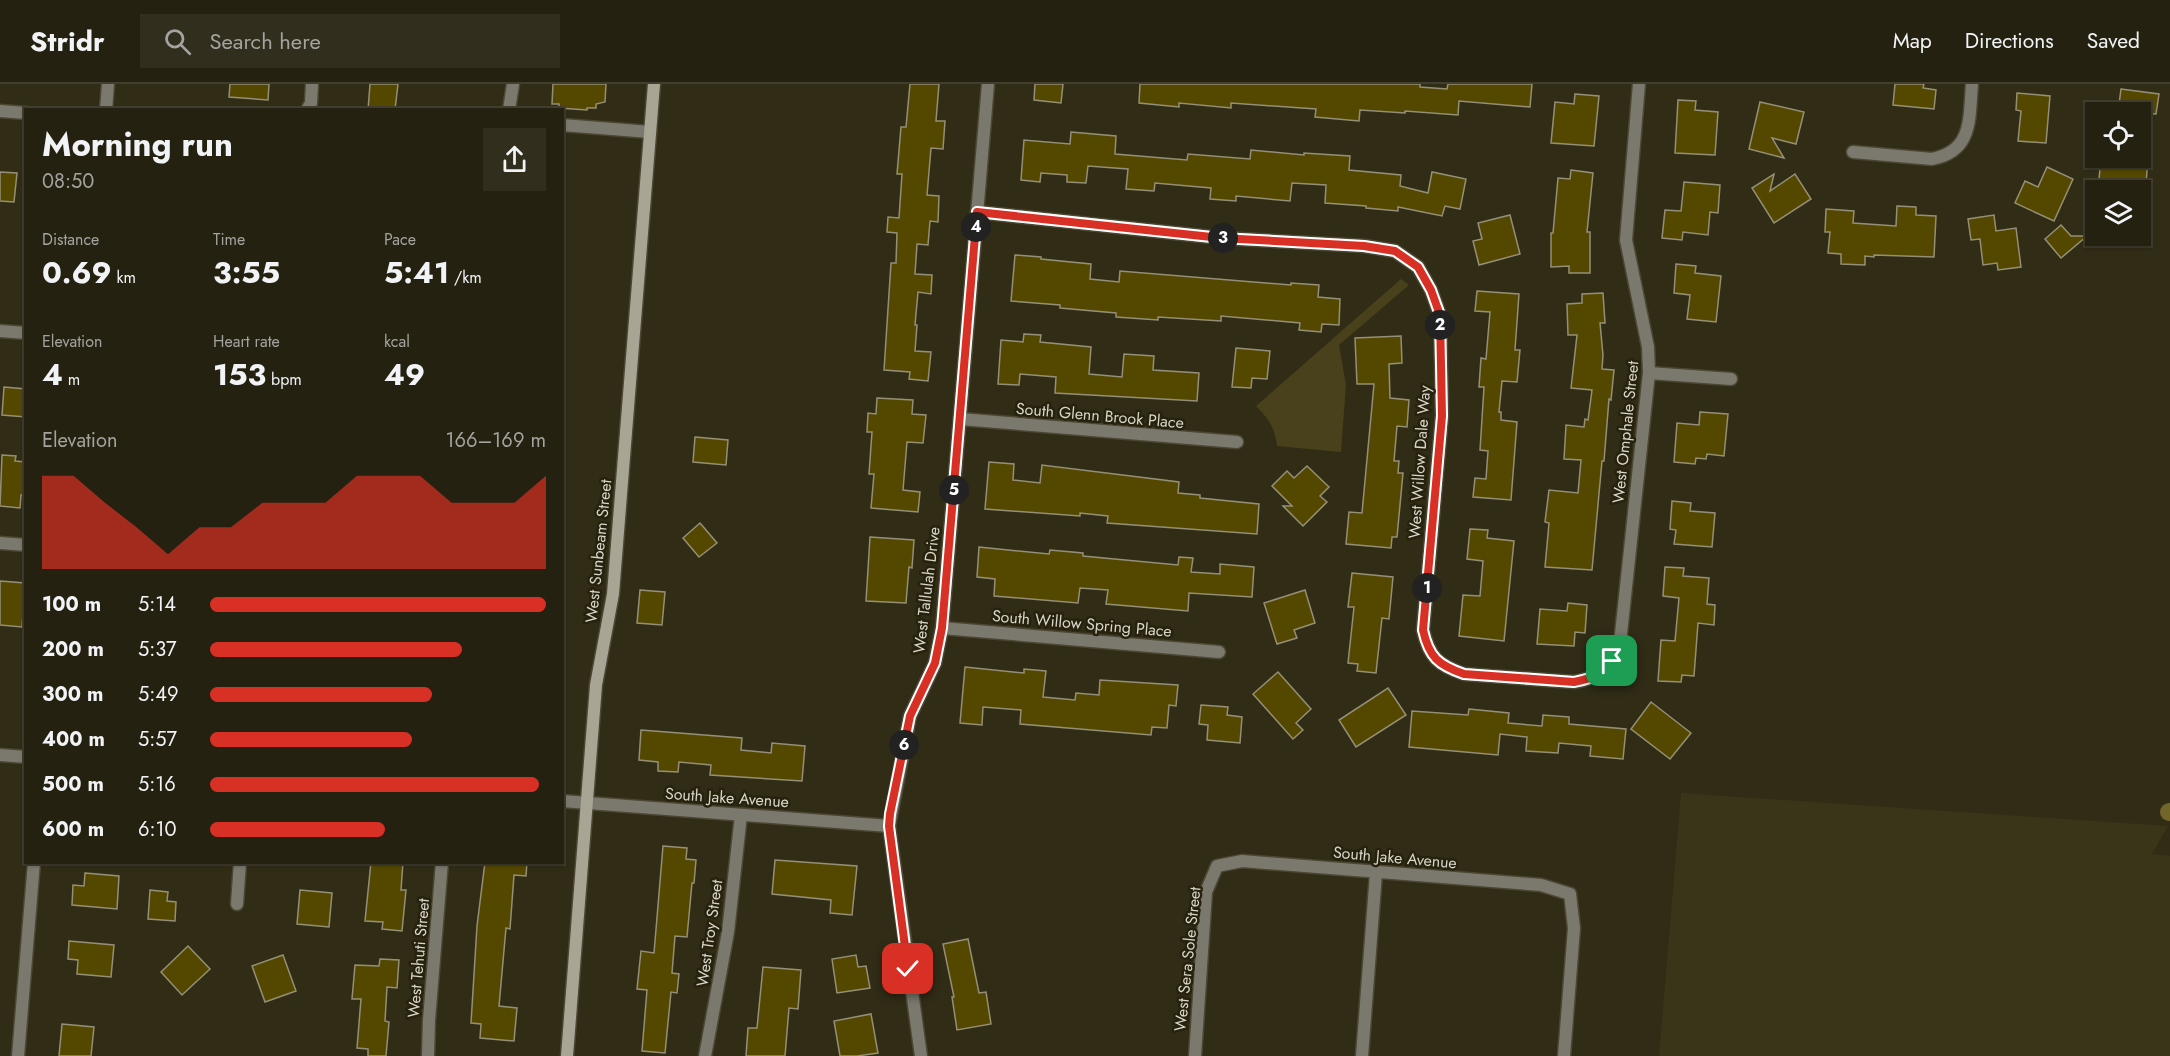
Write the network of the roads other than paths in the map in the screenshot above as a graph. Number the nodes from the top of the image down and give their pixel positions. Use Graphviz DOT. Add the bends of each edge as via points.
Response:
graph roads {
  1 [pos="108,84"];
  2 [pos="312,84"];
  3 [pos="513,84"];
  4 [pos="654,84"];
  5 [pos="988,84"];
  6 [pos="1638,84"];
  7 [pos="1972,84"];
  8 [pos="106,108"];
  9 [pos="308,108"];
  10 [pos="509,108"];
  11 [pos="0,111"];
  12 [pos="24,113"];
  13 [pos="564,125"];
  14 [pos="650,132"];
  15 [pos="1853,152"];
  16 [pos="977,212"];
  17 [pos="0,330"];
  18 [pos="24,333"];
  19 [pos="1649,373"];
  20 [pos="1731,379"];
  21 [pos="960,419"];
  22 [pos="1237,442"];
  23 [pos="0,543"];
  24 [pos="24,545"];
  25 [pos="942,628"];
  26 [pos="1219,652"];
  27 [pos="1602,674"];
  28 [pos="0,755"];
  29 [pos="24,758"];
  30 [pos="564,801"];
  31 [pos="587,804"];
  32 [pos="741,815"];
  33 [pos="889,826"];
  34 [pos="34,864"];
  35 [pos="240,864"];
  36 [pos="442,864"];
  37 [pos="1217,866"];
  38 [pos="1376,873"];
  39 [pos="237,904"];
  40 [pos="18,1056"];
  41 [pos="428,1056"];
  42 [pos="567,1056"];
  43 [pos="705,1056"];
  44 [pos="921,1056"];
  45 [pos="1195,1056"];
  46 [pos="1362,1056"];
  47 [pos="1564,1056"];
  1 -- 8 [label="street"];
  2 -- 9 [label="street"];
  3 -- 10 [label="street"];
  4 -- 14 [label="street, West Sunbeam Street"];
  5 -- 16 [label="street, West Tallulah Drive"];
  6 -- 19 [label="street, West Omphale Street" via="1626,240 1648,347"];
  7 -- 15 [label="street" via="1965,137 1956,150 1944,157"];
  11 -- 12 [label="street"];
  13 -- 14 [label="street"];
  14 -- 31 [label="street, West Sunbeam Street" via="613,594 596,685"];
  16 -- 21 [label="street, West Tallulah Drive"];
  16 -- 27 [label="street, West Willow Dale Way" via="1221,238 1364,246 1395,251 1418,267 1440,315 1442,416 1423,630 1427,646 1436,660 1464,674 1574,682"];
  17 -- 18 [label="street"];
  19 -- 20 [label="street"];
  19 -- 27 [label="street, West Omphale Street" via="1620,643"];
  21 -- 22 [label="street, South Glenn Brook Place"];
  21 -- 25 [label="street, West Tallulah Drive"];
  23 -- 24 [label="street"];
  25 -- 26 [label="street, South Willow Spring Place"];
  25 -- 33 [label="street, West Tallulah Drive" via="935,663 910,716"];
  28 -- 29 [label="street"];
  30 -- 31 [label="street, South Jake Avenue"];
  31 -- 32 [label="street, South Jake Avenue"];
  31 -- 42 [label="street, West Sunbeam Street"];
  32 -- 33 [label="street, South Jake Avenue"];
  32 -- 43 [label="street, West Troy Street" via="728,932"];
  33 -- 44 [label="street, West Tallulah Drive"];
  34 -- 40 [label="street"];
  35 -- 39 [label="street"];
  36 -- 41 [label="street, West Tehuti Street"];
  37 -- 38 [label="street, South Jake Avenue" via="1242,861"];
  37 -- 45 [label="street, West Sera Sole Street" via="1206,892"];
  38 -- 46 [label="street"];
  38 -- 47 [label="street, South Jake Avenue" via="1541,885 1570,894 1574,928"];
}
